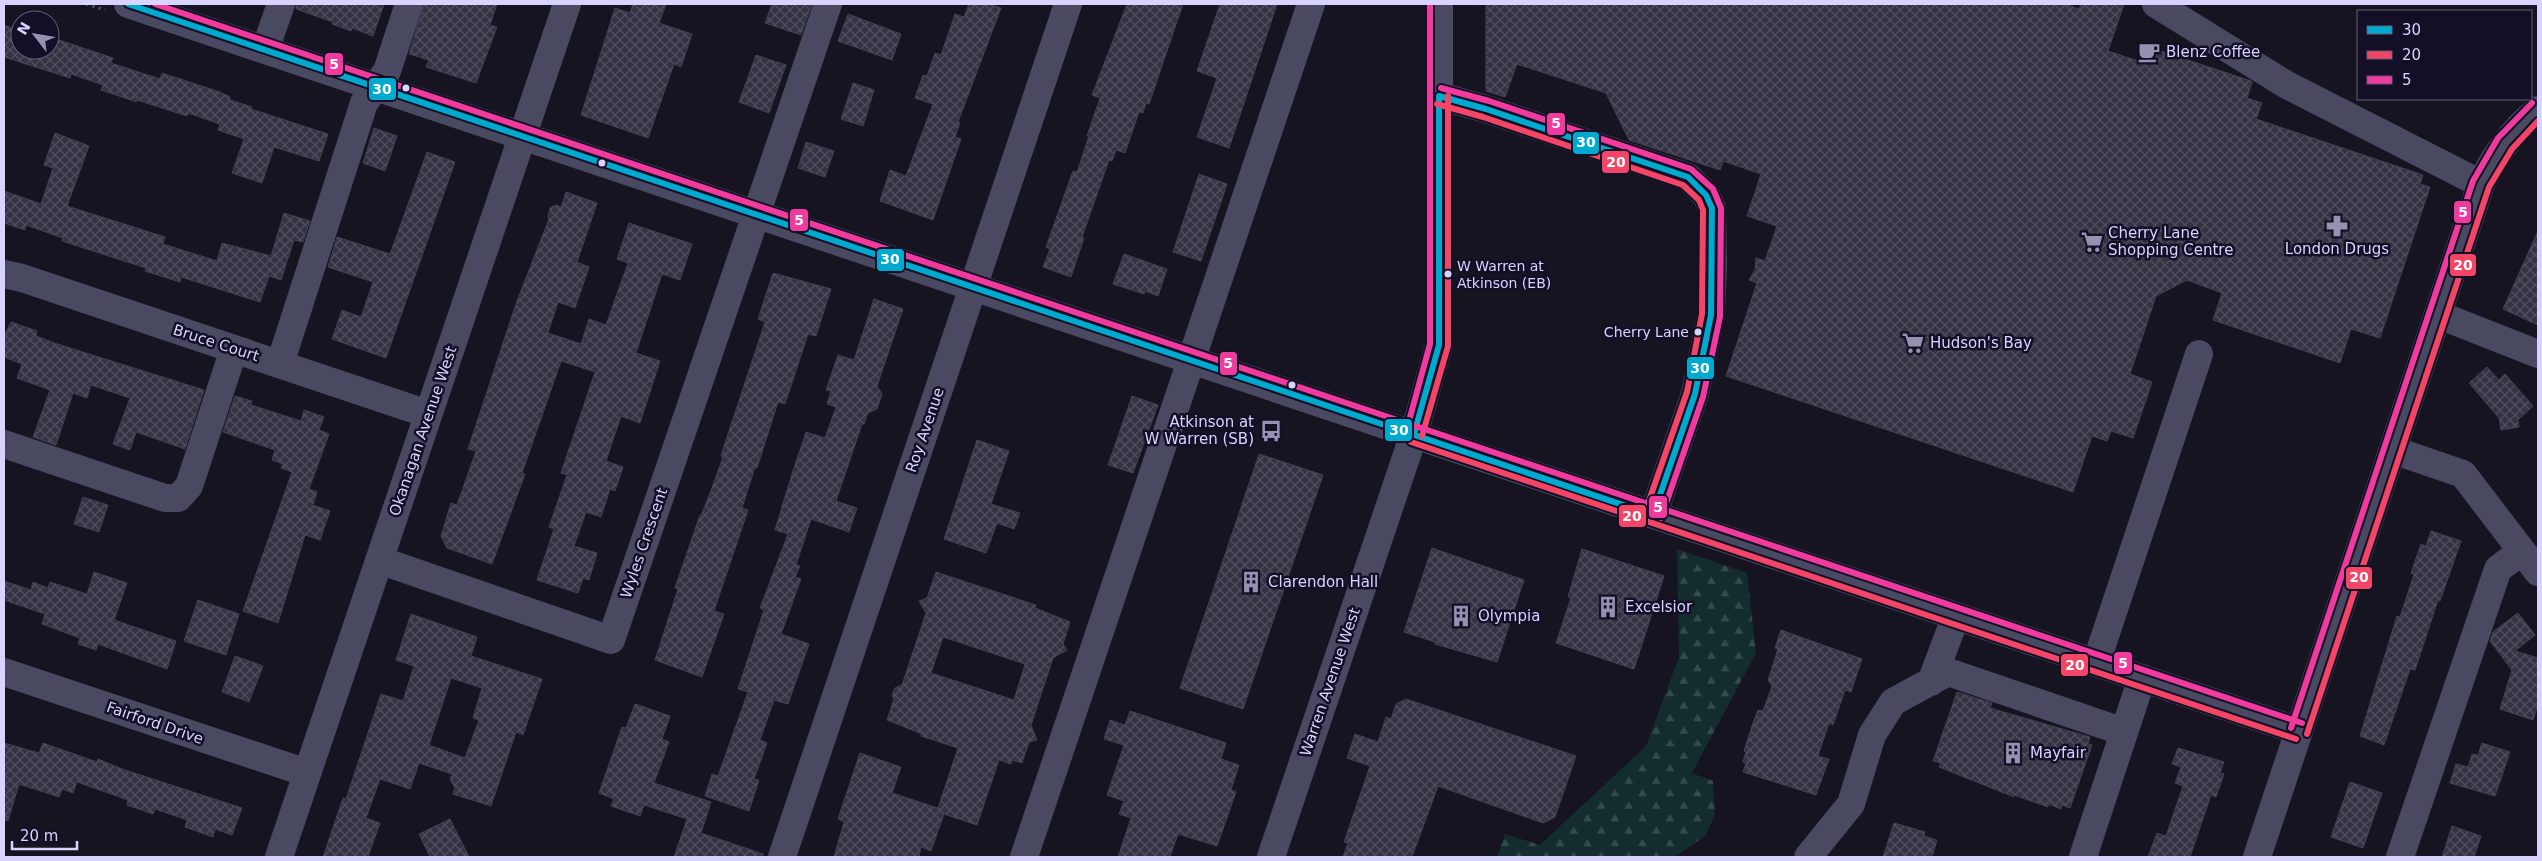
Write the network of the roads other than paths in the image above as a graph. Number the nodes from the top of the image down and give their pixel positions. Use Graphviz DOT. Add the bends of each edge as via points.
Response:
graph roads {
  1 [pos="281,4"];
  2 [pos="409,4"];
  3 [pos="567,4"];
  4 [pos="828,4"];
  5 [pos="1068,4"];
  6 [pos="1311,4"];
  7 [pos="1439,4"];
  8 [pos="2156,4"];
  9 [pos="121,8"];
  10 [pos="266,50"];
  11 [pos="375,87"];
  12 [pos="1439,96"];
  13 [pos="2538,110"];
  14 [pos="522,136"];
  15 [pos="2481,184"];
  16 [pos="756,214"];
  17 [pos="4,274"];
  18 [pos="973,287"];
  19 [pos="2439,314"];
  20 [pos="234,349"];
  21 [pos="2199,354"];
  22 [pos="2538,354"];
  23 [pos="1191,359"];
  24 [pos="280,364"];
  25 [pos="428,414"];
  26 [pos="1414,434"];
  27 [pos="4,444"];
  28 [pos="2393,450"];
  29 [pos="1653,514"];
  30 [pos="2522,551"];
  31 [pos="379,560"];
  32 [pos="2538,572"];
  33 [pos="1956,616"];
  34 [pos="2096,663"];
  35 [pos="4,672"];
  36 [pos="2142,678"];
  37 [pos="1931,682"];
  38 [pos="2299,731"];
  39 [pos="2124,732"];
  40 [pos="307,774"];
  41 [pos="279,857"];
  42 [pos="782,857"];
  43 [pos="1024,857"];
  44 [pos="1271,857"];
  45 [pos="1808,857"];
  46 [pos="2083,857"];
  47 [pos="2256,857"];
  48 [pos="2400,857"];
  1 -- 10 [label="street"];
  2 -- 11 [label="street" via="387,71"];
  3 -- 14 [label="street, Okanagan Avenue West"];
  4 -- 16 [label="street"];
  5 -- 18 [label="street, Roy Avenue"];
  6 -- 23 [label="street"];
  7 -- 12 [label="street, Warren Avenue West"];
  8 -- 15 [label="street" via="2287,85"];
  9 -- 10 [label="street"];
  10 -- 11 [label="street"];
  11 -- 14 [label="street"];
  11 -- 24 [label="street" via="364,102"];
  12 -- 26 [label="street, Warren Avenue West" via="1438,345"];
  12 -- 29 [label="street" via="1688,177 1706,195 1712,208 1714,264 1711,315 1695,394"];
  13 -- 15 [label="street" via="2508,138"];
  14 -- 16 [label="street"];
  14 -- 25 [label="street, Okanagan Avenue West"];
  15 -- 19 [label="street"];
  16 -- 18 [label="street"];
  16 -- 31 [label="street, Wyles Crescent" via="611,640"];
  17 -- 20 [label="street, Bruce Court"];
  18 -- 23 [label="street"];
  18 -- 42 [label="street, Roy Avenue"];
  19 -- 22 [label="street"];
  19 -- 28 [label="street"];
  20 -- 24 [label="street, Bruce Court"];
  20 -- 27 [label="street" via="189,486 178,498 165,498"];
  21 -- 34 [label="street"];
  23 -- 26 [label="street"];
  23 -- 43 [label="street"];
  24 -- 25 [label="street, Bruce Court"];
  25 -- 31 [label="street, Okanagan Avenue West"];
  26 -- 29 [label="street"];
  26 -- 44 [label="street, Warren Avenue West"];
  28 -- 30 [label="street" via="2463,474"];
  28 -- 38 [label="street"];
  29 -- 33 [label="street"];
  30 -- 32 [label="street"];
  30 -- 48 [label="street" via="2498,569"];
  31 -- 40 [label="street, Okanagan Avenue West"];
  33 -- 34 [label="street"];
  33 -- 37 [label="street"];
  34 -- 36 [label="street"];
  35 -- 40 [label="street, Fairford Drive"];
  36 -- 38 [label="street"];
  36 -- 39 [label="street"];
  37 -- 39 [label="street" via="1948,672"];
  37 -- 45 [label="street" via="1892,702 1872,735 1851,804"];
  38 -- 47 [label="street"];
  39 -- 46 [label="street"];
  40 -- 41 [label="street, Okanagan Avenue West"];
}
